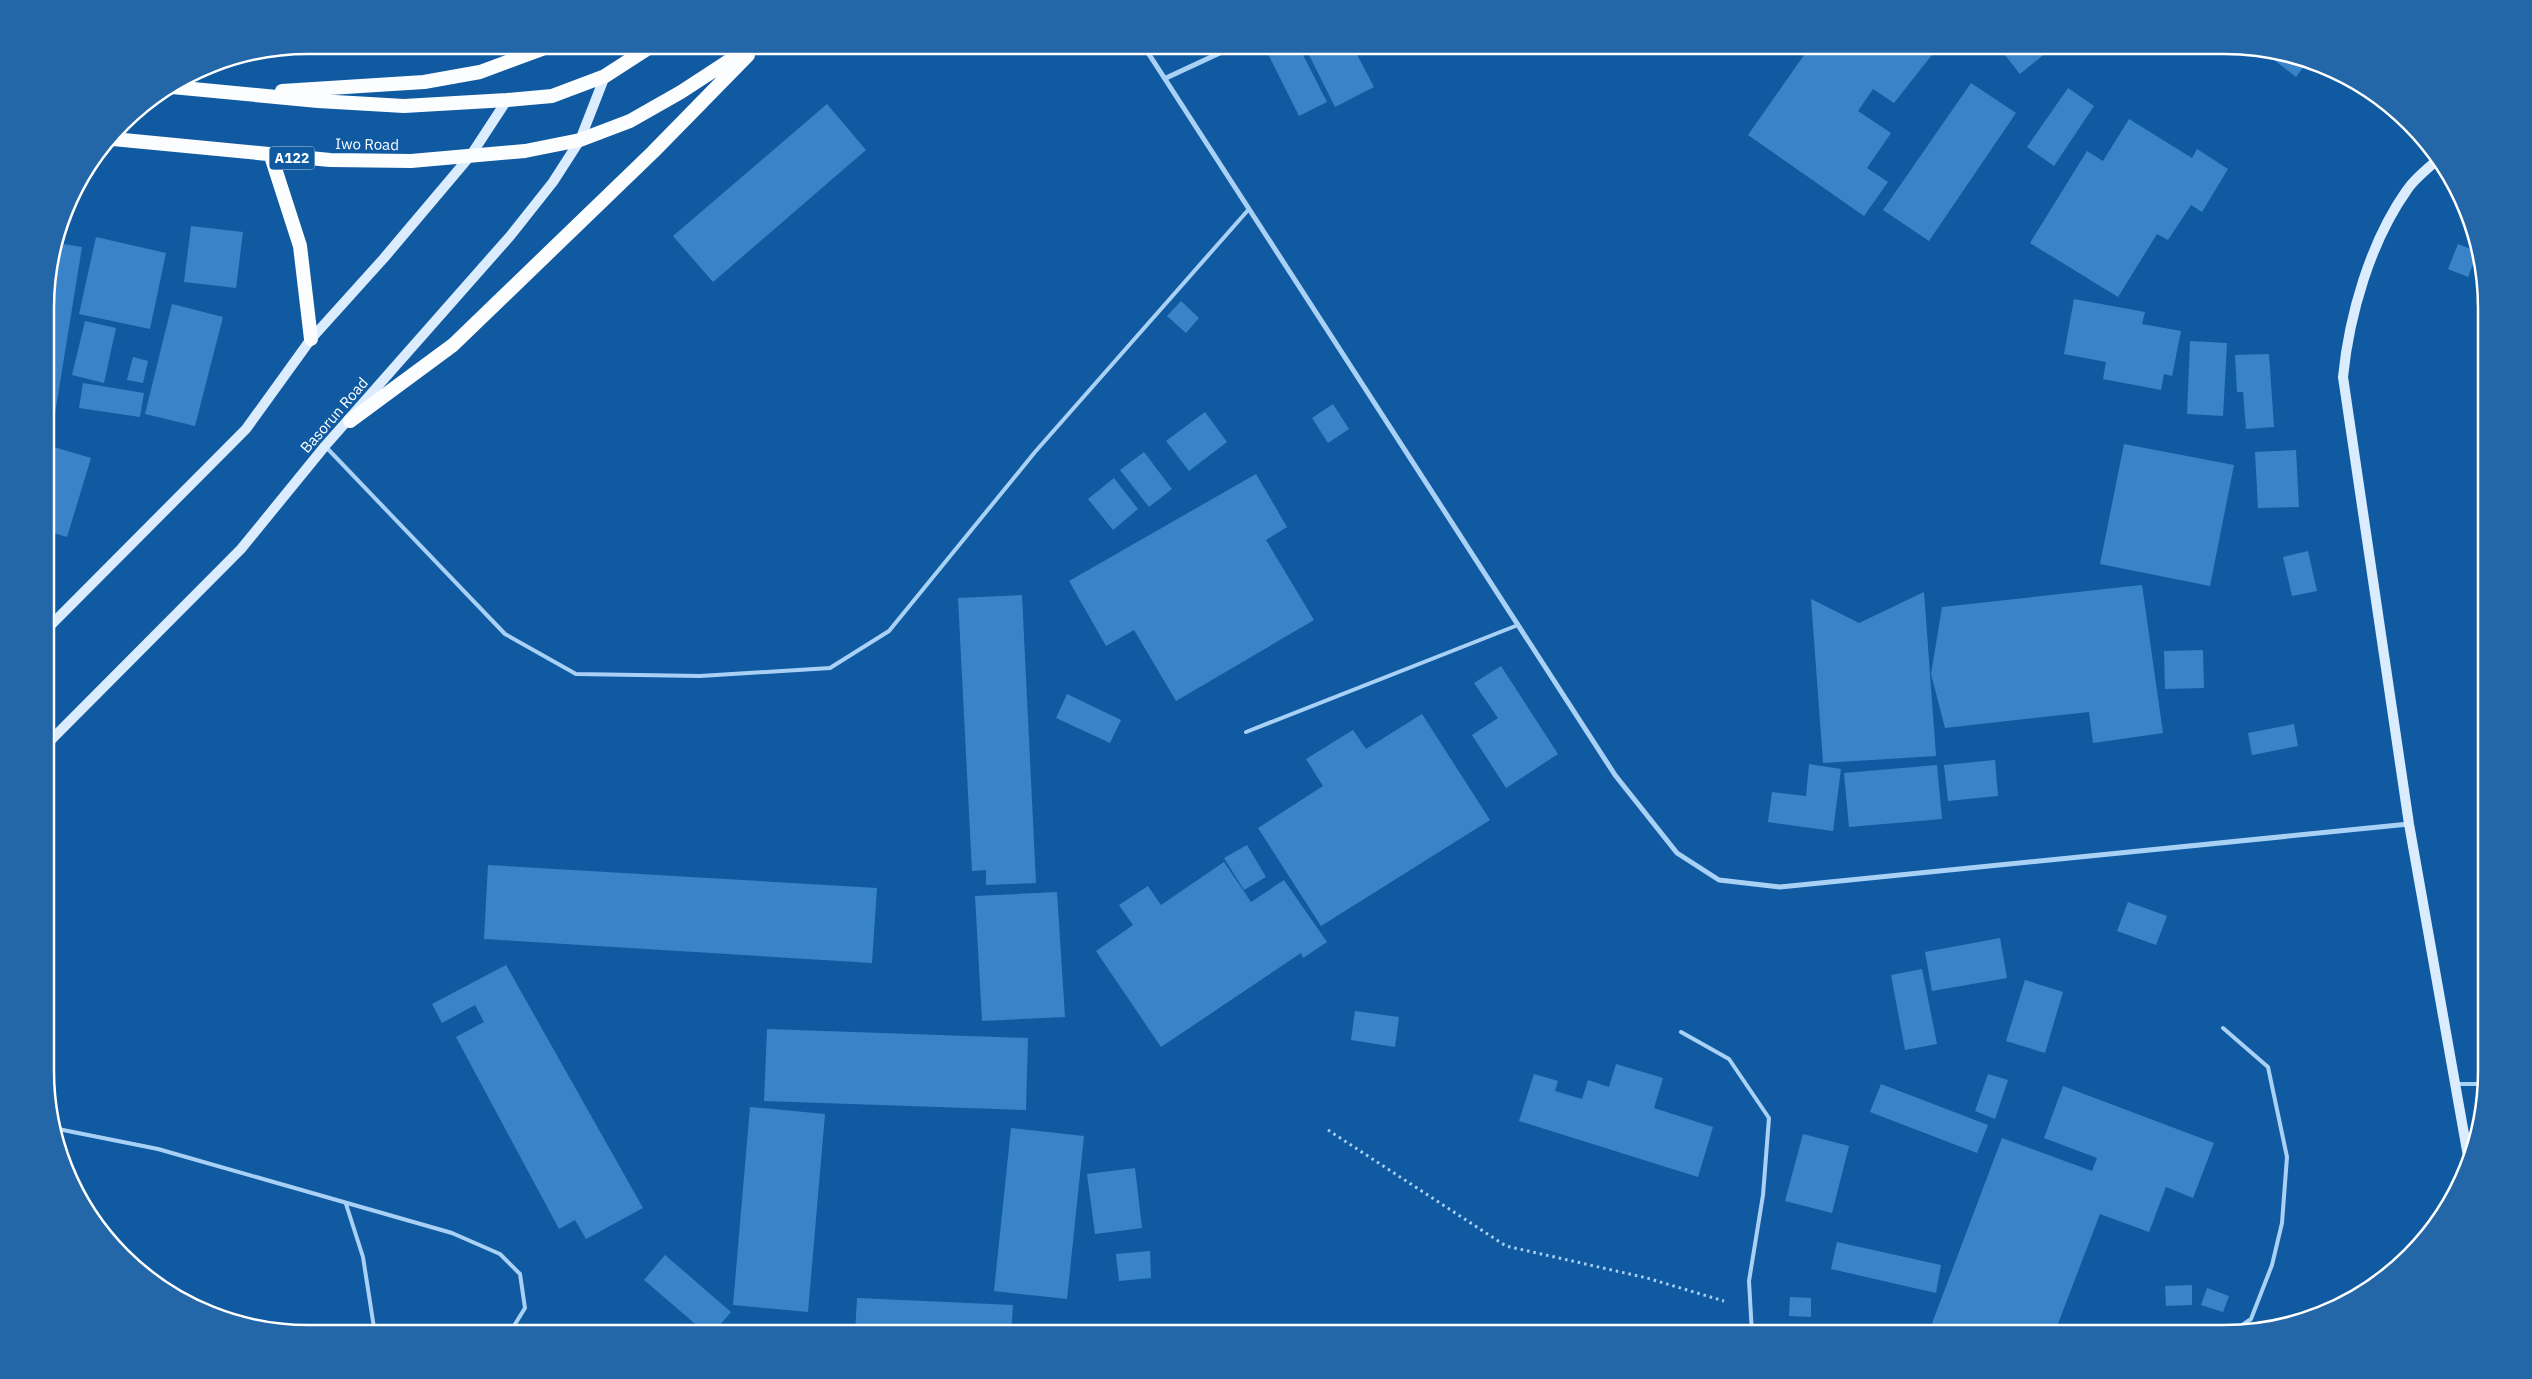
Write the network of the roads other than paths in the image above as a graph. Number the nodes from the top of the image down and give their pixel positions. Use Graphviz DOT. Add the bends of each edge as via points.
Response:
graph roads {
  1 [pos="529,54"];
  2 [pos="639,54"];
  3 [pos="739,54"];
  4 [pos="749,54"];
  5 [pos="1149,54"];
  6 [pos="1218,54"];
  7 [pos="604,76"];
  8 [pos="1166,78"];
  9 [pos="181,88"];
  10 [pos="247,93"];
  11 [pos="507,100"];
  12 [pos="117,139"];
  13 [pos="580,140"];
  14 [pos="471,155"];
  15 [pos="272,156"];
  16 [pos="2433,164"];
  17 [pos="1250,209"];
  18 [pos="311,339"];
  19 [pos="350,421"];
  20 [pos="325,446"];
  21 [pos="54,622"];
  22 [pos="1518,625"];
  23 [pos="1246,732"];
  24 [pos="54,737"];
  25 [pos="2409,824"];
  26 [pos="2223,1028"];
  27 [pos="1681,1032"];
  28 [pos="2455,1084"];
  29 [pos="2478,1084"];
  30 [pos="61,1129"];
  31 [pos="2467,1148"];
  32 [pos="346,1204"];
  33 [pos="374,1325"];
  34 [pos="514,1325"];
  35 [pos="1751,1325"];
  36 [pos="2243,1325"];
  1 -- 10 [label="highway" via="480,72 424,82"];
  2 -- 7 [label="highway"];
  3 -- 13 [label="highway, A122" via="630,121"];
  4 -- 19 [label="highway" via="653,152 453,345"];
  5 -- 8 [label="street"];
  6 -- 8 [label="street"];
  7 -- 11 [label="highway" via="552,96"];
  7 -- 13 [label="main road, Basorun Road"];
  8 -- 17 [label="street"];
  9 -- 10 [label="highway"];
  10 -- 11 [label="highway" via="404,106"];
  11 -- 14 [label="main road"];
  12 -- 15 [label="highway, Iwo Road / A122"];
  13 -- 14 [label="highway, A122" via="525,151"];
  13 -- 19 [label="main road, Basorun Road" via="553,182 511,235"];
  14 -- 15 [label="highway, Iwo Road / A122" via="411,161"];
  14 -- 18 [label="main road"];
  15 -- 18 [label="highway" via="300,246"];
  16 -- 25 [label="main road" via="2407,190 2372,259 2352,314 2342,378"];
  17 -- 20 [label="lane" via="1035,452 889,631 830,668 700,676 576,674 506,634"];
  17 -- 22 [label="street"];
  18 -- 21 [label="main road" via="246,429"];
  19 -- 20 [label="main road, Basorun Road"];
  20 -- 24 [label="main road, Basorun Road" via="240,549"];
  22 -- 23 [label="lane"];
  22 -- 25 [label="street" via="1615,776 1677,853 1719,880 1780,887"];
  25 -- 28 [label="main road"];
  26 -- 36 [label="lane" via="2268,1067 2287,1157 2282,1223 2272,1265 2250,1319"];
  27 -- 35 [label="lane" via="1729,1059 1769,1118 1763,1195 1749,1281"];
  28 -- 29 [label="lane"];
  28 -- 31 [label="main road"];
  30 -- 32 [label="lane" via="158,1148"];
  32 -- 33 [label="lane" via="363,1257"];
  32 -- 34 [label="lane" via="452,1233 500,1254 520,1274 525,1308"];
}
